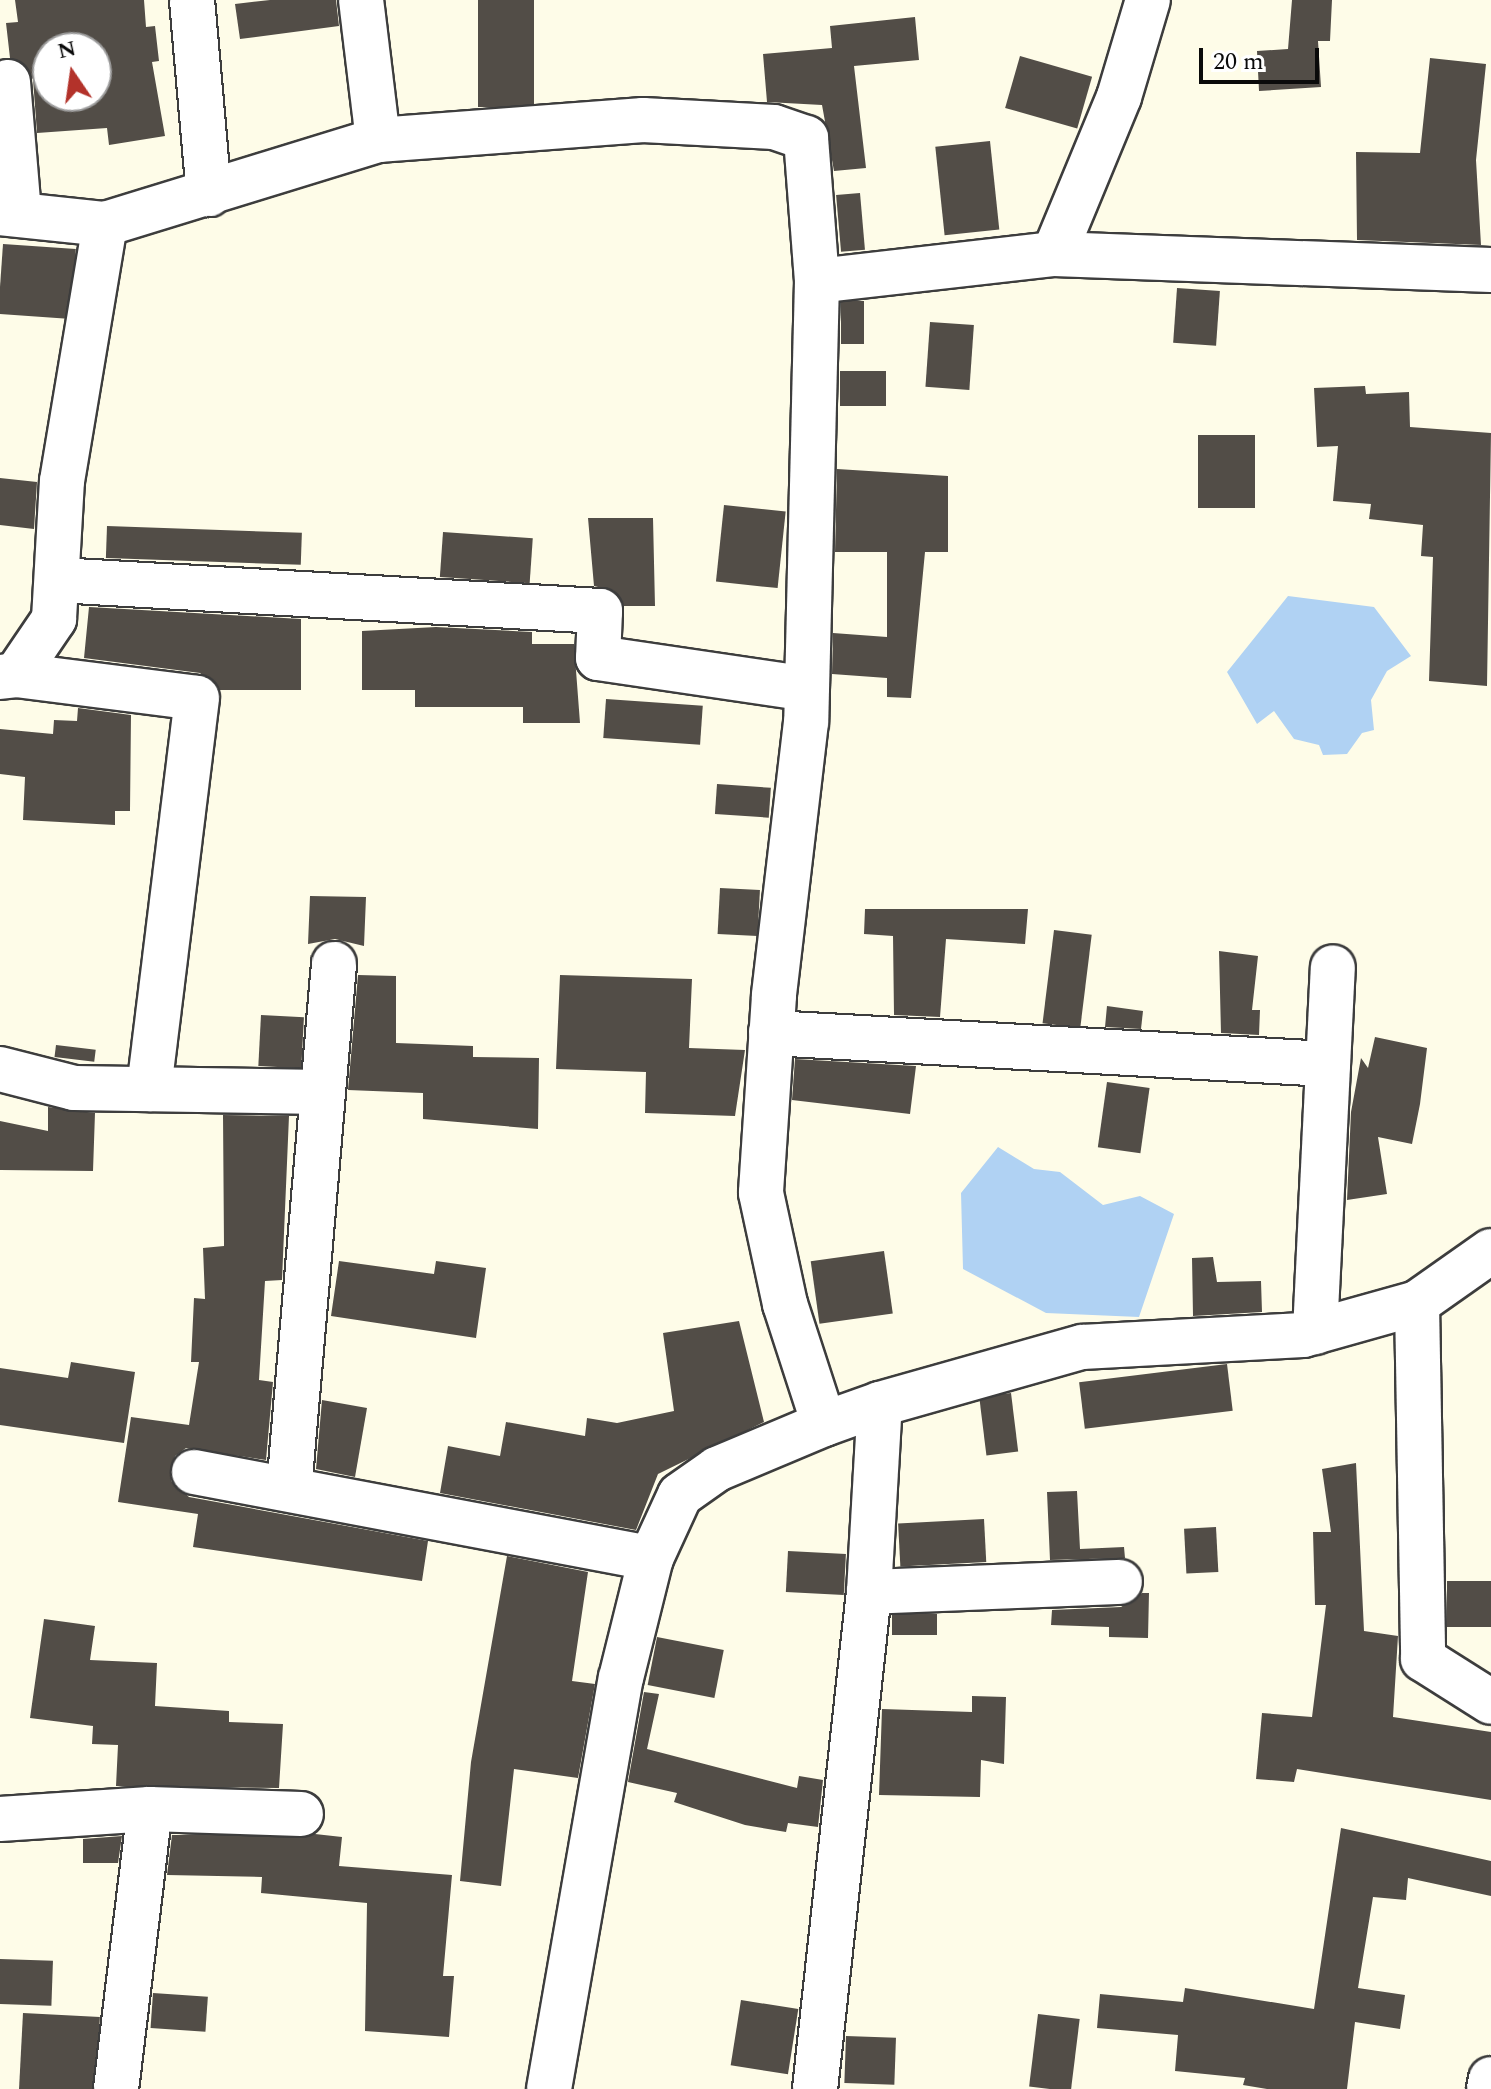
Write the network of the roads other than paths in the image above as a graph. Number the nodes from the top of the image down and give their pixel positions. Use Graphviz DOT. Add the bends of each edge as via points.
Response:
graph roads {
  1 [pos="192,0"];
  2 [pos="361,0"];
  3 [pos="1148,0"];
  4 [pos="8,82"];
  5 [pos="378,140"];
  6 [pos="209,194"];
  7 [pos="10,213"];
  8 [pos="105,224"];
  9 [pos="1054,254"];
  10 [pos="1491,270"];
  11 [pos="817,281"];
  12 [pos="57,580"];
  13 [pos="8,676"];
  14 [pos="807,689"];
  15 [pos="334,964"];
  16 [pos="1333,967"];
  17 [pos="771,1033"];
  18 [pos="1328,1064"];
  19 [pos="0,1069"];
  20 [pos="149,1089"];
  21 [pos="323,1092"];
  22 [pos="1491,1251"];
  23 [pos="1417,1303"];
  24 [pos="1315,1332"];
  25 [pos="880,1404"];
  26 [pos="824,1424"];
  27 [pos="194,1472"];
  28 [pos="289,1489"];
  29 [pos="651,1558"];
  30 [pos="1120,1582"];
  31 [pos="869,1592"];
  32 [pos="1491,1702"];
  33 [pos="150,1809"];
  34 [pos="301,1814"];
  35 [pos="0,1819"];
  36 [pos="1491,2079"];
  37 [pos="116,2089"];
  38 [pos="549,2089"];
  39 [pos="815,2089"];
  40 [pos="1489,2089"];
  1 -- 6 [label="street"];
  2 -- 5 [label="street"];
  3 -- 9 [label="street" via="1119,97"];
  4 -- 7 [label="street"];
  5 -- 6 [label="street"];
  5 -- 11 [label="street" via="643,120 774,127 806,138"];
  6 -- 8 [label="street"];
  7 -- 8 [label="street"];
  8 -- 12 [label="street" via="62,481"];
  9 -- 10 [label="street"];
  9 -- 11 [label="street"];
  11 -- 14 [label="street"];
  12 -- 13 [label="street" via="54,619"];
  12 -- 14 [label="street" via="600,611 598,658"];
  13 -- 20 [label="street" via="197,698"];
  14 -- 17 [label="street"];
  15 -- 21 [label="street"];
  16 -- 18 [label="street"];
  17 -- 18 [label="street"];
  17 -- 26 [label="street" via="761,1193 785,1304"];
  18 -- 24 [label="street"];
  19 -- 20 [label="street" via="74,1088"];
  20 -- 21 [label="street"];
  21 -- 28 [label="street"];
  22 -- 23 [label="street"];
  23 -- 24 [label="street"];
  23 -- 32 [label="street" via="1423,1659"];
  24 -- 25 [label="street" via="1082,1347"];
  25 -- 26 [label="street"];
  25 -- 31 [label="street"];
  26 -- 29 [label="street" via="717,1469 680,1495"];
  27 -- 28 [label="street"];
  28 -- 29 [label="street"];
  29 -- 38 [label="street" via="618,1693"];
  30 -- 31 [label="street"];
  31 -- 39 [label="street"];
  33 -- 34 [label="street"];
  33 -- 35 [label="street"];
  33 -- 37 [label="street"];
  36 -- 40 [label="street"];
}
